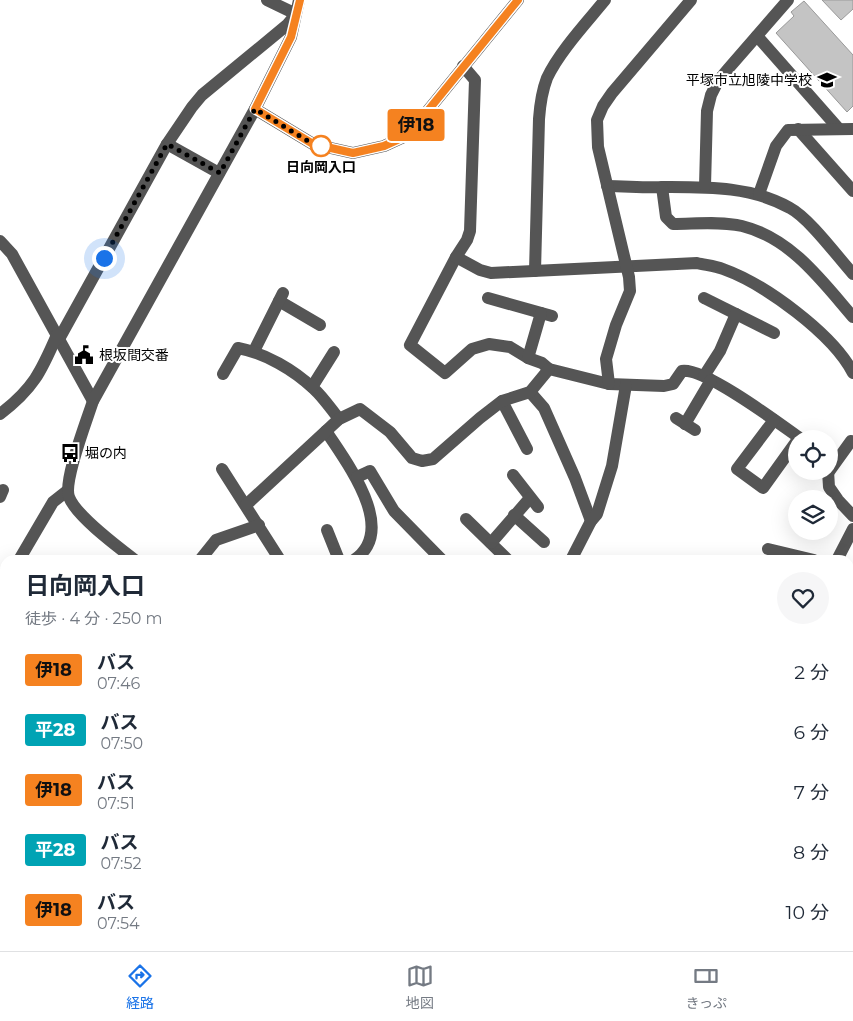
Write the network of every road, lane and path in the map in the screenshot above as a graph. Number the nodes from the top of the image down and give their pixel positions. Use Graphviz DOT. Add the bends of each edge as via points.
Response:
graph roads {
  1 [pos="268,0"];
  2 [pos="300,0"];
  3 [pos="518,0"];
  4 [pos="605,0"];
  5 [pos="691,0"];
  6 [pos="788,0"];
  7 [pos="296,14"];
  8 [pos="757,36"];
  9 [pos="463,66"];
  10 [pos="255,109"];
  11 [pos="839,128"];
  12 [pos="798,129"];
  13 [pos="853,129"];
  14 [pos="167,144"];
  15 [pos="220,173"];
  16 [pos="607,186"];
  17 [pos="706,186"];
  18 [pos="662,187"];
  19 [pos="853,191"];
  20 [pos="759,194"];
  21 [pos="0,241"];
  22 [pos="456,257"];
  23 [pos="625,267"];
  24 [pos="535,271"];
  25 [pos="853,274"];
  26 [pos="488,298"];
  27 [pos="704,298"];
  28 [pos="736,314"];
  29 [pos="853,317"];
  30 [pos="320,325"];
  31 [pos="774,333"];
  32 [pos="58,337"];
  33 [pos="254,351"];
  34 [pos="334,352"];
  35 [pos="528,358"];
  36 [pos="548,369"];
  37 [pos="853,373"];
  38 [pos="223,374"];
  39 [pos="707,378"];
  40 [pos="609,384"];
  41 [pos="626,385"];
  42 [pos="312,387"];
  43 [pos="530,392"];
  44 [pos="93,401"];
  45 [pos="502,402"];
  46 [pos="0,414"];
  47 [pos="339,419"];
  48 [pos="774,420"];
  49 [pos="685,424"];
  50 [pos="326,431"];
  51 [pos="788,431"];
  52 [pos="520,444"];
  53 [pos="851,447"];
  54 [pos="788,454"];
  55 [pos="838,458"];
  56 [pos="222,468"];
  57 [pos="513,475"];
  58 [pos="357,477"];
  59 [pos="829,480"];
  60 [pos="67,491"];
  61 [pos="246,505"];
  62 [pos="514,515"];
  63 [pos="853,516"];
  64 [pos="466,519"];
  65 [pos="591,521"];
  66 [pos="259,525"];
  67 [pos="853,529"];
  68 [pos="327,530"];
  69 [pos="544,542"];
  70 [pos="491,543"];
  71 [pos="121,549"];
  72 [pos="768,549"];
  73 [pos="21,555"];
  74 [pos="117,555"];
  75 [pos="129,555"];
  76 [pos="204,555"];
  77 [pos="277,555"];
  78 [pos="337,555"];
  79 [pos="361,555"];
  80 [pos="437,555"];
  81 [pos="503,555"];
  82 [pos="574,555"];
  83 [pos="793,555"];
  84 [pos="840,555"];
  1 -- 7 [label="street"];
  2 -- 7 [label="street"];
  3 -- 9 [label="street"];
  4 -- 24 [label="street" via="559,58 542,96"];
  5 -- 16 [label="street" via="603,106 598,120 598,147"];
  6 -- 8 [label="street"];
  7 -- 10 [label="street" via="291,37"];
  7 -- 14 [label="street" via="287,26 202,95"];
  8 -- 11 [label="street"];
  8 -- 17 [label="street" via="718,81 711,94 707,111"];
  9 -- 10 [label="street" via="408,135 384,146 353,153 313,144"];
  9 -- 22 [label="street" via="475,80 470,231"];
  10 -- 15 [label="street"];
  11 -- 12 [label="street"];
  11 -- 13 [label="street"];
  12 -- 19 [label="street"];
  12 -- 20 [label="street" via="788,130 776,146"];
  14 -- 15 [label="street"];
  14 -- 32 [label="street"];
  15 -- 44 [label="street"];
  16 -- 18 [label="street"];
  16 -- 23 [label="street"];
  17 -- 18 [label="street"];
  17 -- 20 [label="street"];
  18 -- 29 [label="street" via="666,217 673,224 742,226 767,235 806,264"];
  20 -- 25 [label="street" via="791,208"];
  21 -- 32 [label="street" via="12,254"];
  22 -- 24 [label="street" via="491,273"];
  22 -- 35 [label="street" via="410,345 445,373 472,349 489,344 510,347"];
  23 -- 24 [label="street"];
  23 -- 37 [label="street" via="697,263 722,268 779,298 819,332"];
  23 -- 40 [label="street" via="630,291 606,359"];
  26 -- 35 [label="street" via="546,315"];
  27 -- 28 [label="street"];
  28 -- 31 [label="street"];
  28 -- 39 [label="street"];
  30 -- 33 [label="street" via="281,297"];
  32 -- 44 [label="street"];
  32 -- 46 [label="street" via="30,388"];
  33 -- 38 [label="street" via="238,348"];
  33 -- 42 [label="street" via="295,373"];
  34 -- 42 [label="street"];
  35 -- 36 [label="street"];
  36 -- 40 [label="street"];
  36 -- 43 [label="street"];
  39 -- 41 [label="street" via="688,370 682,371 673,384"];
  39 -- 48 [label="street"];
  39 -- 49 [label="street"];
  40 -- 41 [label="street"];
  41 -- 65 [label="street" via="612,466 597,514"];
  42 -- 47 [label="street"];
  43 -- 45 [label="street"];
  43 -- 65 [label="street" via="544,408"];
  44 -- 60 [label="street"];
  45 -- 47 [label="street" via="433,459 422,462 412,458 390,432 360,409"];
  45 -- 52 [label="street"];
  47 -- 50 [label="street"];
  48 -- 51 [label="street"];
  48 -- 54 [label="street" via="737,469 762,488"];
  50 -- 58 [label="street"];
  50 -- 61 [label="street"];
  53 -- 55 [label="street"];
  56 -- 61 [label="street"];
  57 -- 62 [label="street" via="534,503"];
  58 -- 79 [label="street" via="373,530"];
  58 -- 80 [label="street" via="370,471 394,511"];
  59 -- 63 [label="street" via="838,500"];
  60 -- 71 [label="street" via="78,512"];
  60 -- 73 [label="street" via="53,502"];
  61 -- 66 [label="street"];
  62 -- 69 [label="street"];
  62 -- 70 [label="street"];
  64 -- 70 [label="street"];
  65 -- 82 [label="street"];
  66 -- 76 [label="street" via="216,540"];
  66 -- 77 [label="street"];
  67 -- 84 [label="street"];
  68 -- 78 [label="street"];
  70 -- 81 [label="street"];
  71 -- 74 [label="street"];
  71 -- 75 [label="street"];
  72 -- 83 [label="street"];
}
